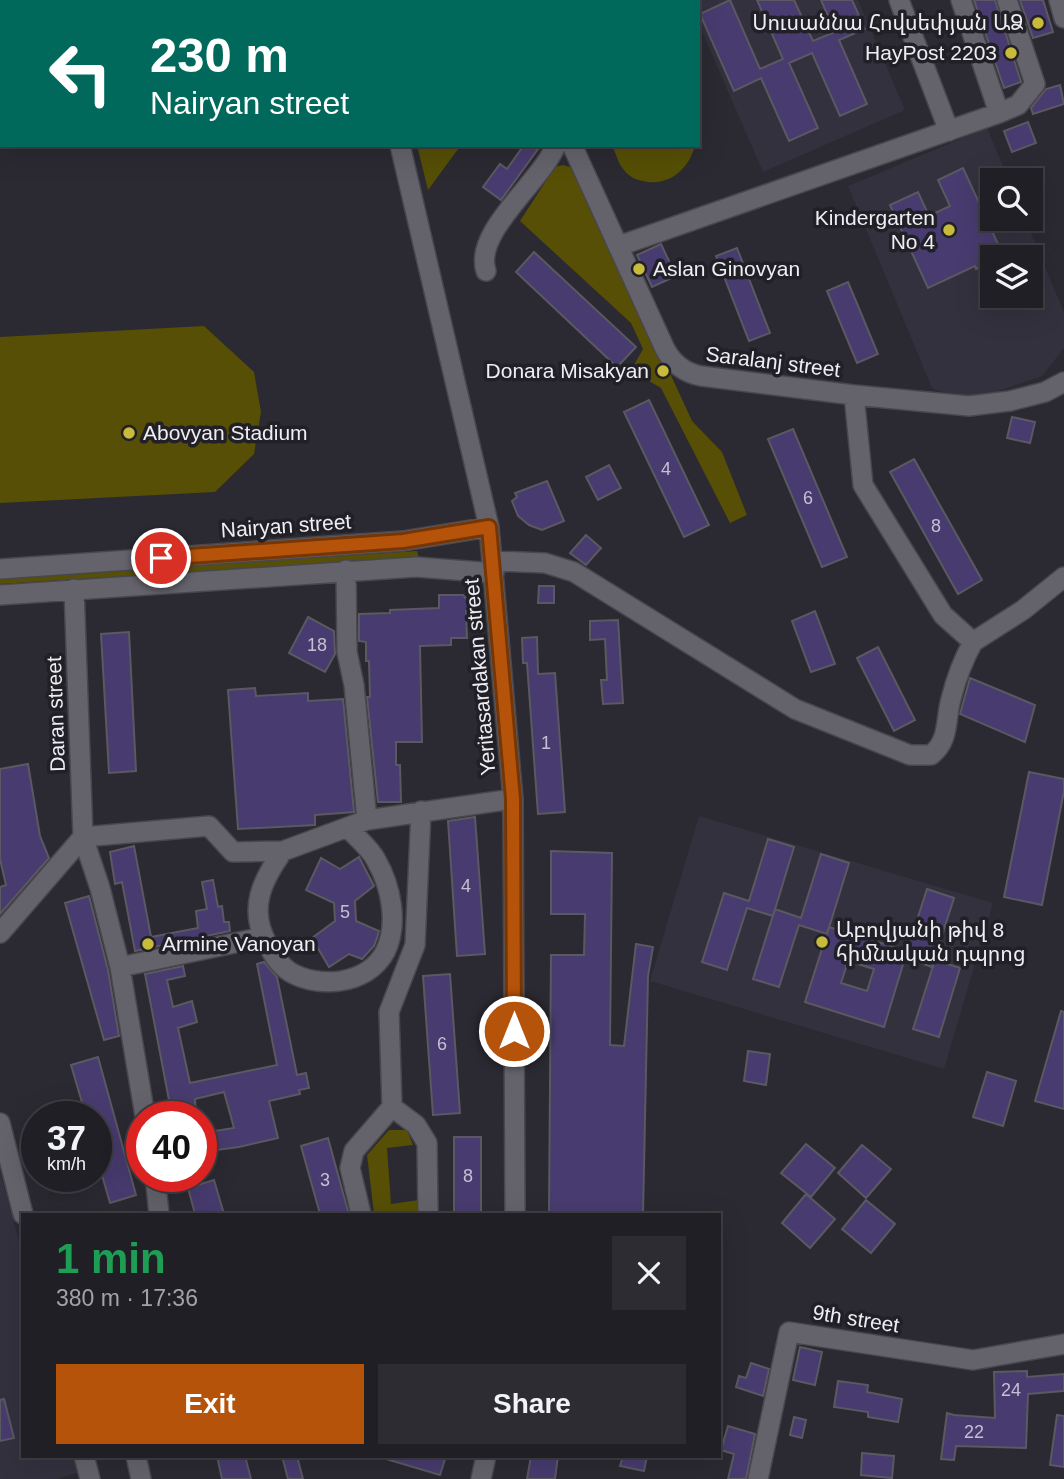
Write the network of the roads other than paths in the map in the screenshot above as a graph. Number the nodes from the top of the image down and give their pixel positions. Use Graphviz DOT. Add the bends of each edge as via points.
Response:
graph roads {
  1 [pos="899,0"];
  2 [pos="961,0"];
  3 [pos="1007,0"];
  4 [pos="1059,0"];
  5 [pos="1064,18"];
  6 [pos="999,113"];
  7 [pos="949,131"];
  8 [pos="400,147"];
  9 [pos="555,147"];
  10 [pos="573,147"];
  11 [pos="619,246"];
  12 [pos="486,271"];
  13 [pos="1063,385"];
  14 [pos="854,395"];
  15 [pos="489,527"];
  16 [pos="493,567"];
  17 [pos="0,569"];
  18 [pos="346,570"];
  19 [pos="1064,577"];
  20 [pos="74,589"];
  21 [pos="0,595"];
  22 [pos="973,642"];
  23 [pos="513,799"];
  24 [pos="421,811"];
  25 [pos="367,820"];
  26 [pos="348,828"];
  27 [pos="83,837"];
  28 [pos="283,851"];
  29 [pos="0,933"];
  30 [pos="263,937"];
  31 [pos="120,967"];
  32 [pos="142,1101"];
  33 [pos="391,1107"];
  34 [pos="0,1123"];
  35 [pos="157,1192"];
  36 [pos="23,1213"];
  37 [pos="159,1213"];
  38 [pos="360,1213"];
  39 [pos="428,1213"];
  40 [pos="514,1213"];
  41 [pos="1064,1344"];
  42 [pos="85,1458"];
  43 [pos="486,1458"];
  44 [pos="90,1479"];
  45 [pos="481,1479"];
  46 [pos="758,1479"];
  1 -- 7 [label="street"];
  2 -- 6 [label="street"];
  3 -- 6 [label="street" via="1035,84 1018,105"];
  4 -- 5 [label="street"];
  6 -- 7 [label="street"];
  7 -- 11 [label="street"];
  8 -- 15 [label="street, Yeritasardakan street"];
  9 -- 12 [label="street" via="492,236 483,257"];
  10 -- 11 [label="street, Saralanj street"];
  11 -- 14 [label="street, Saralanj street" via="665,349 685,371"];
  13 -- 14 [label="street, Saralanj street" via="1010,401 969,406"];
  14 -- 22 [label="street" via="863,485 943,615"];
  15 -- 16 [label="street, Yeritasardakan street"];
  15 -- 17 [label="street, Nairyan street" via="403,541"];
  16 -- 18 [label="street"];
  16 -- 22 [label="street" via="545,563 574,572 795,709 910,755 931,755 941,747 950,701"];
  16 -- 23 [label="street, Yeritasardakan street"];
  18 -- 20 [label="street"];
  18 -- 25 [label="street" via="347,652"];
  19 -- 22 [label="street" via="1024,610"];
  20 -- 21 [label="street"];
  20 -- 27 [label="street, Daran street"];
  23 -- 24 [label="street"];
  23 -- 40 [label="street, Yeritasardakan street"];
  24 -- 25 [label="street"];
  24 -- 33 [label="street" via="415,945 389,1012"];
  25 -- 26 [label="street"];
  26 -- 28 [label="street"];
  26 -- 30 [label="street" via="375,857 388,885 392,923 384,953 356,976 321,982 289,971 276,960"];
  27 -- 28 [label="street" via="209,826 233,852"];
  27 -- 29 [label="street"];
  27 -- 31 [label="street, Daran street"];
  28 -- 30 [label="street" via="259,894 257,917"];
  30 -- 31 [label="street"];
  31 -- 32 [label="street, Daran street"];
  33 -- 38 [label="street" via="354,1151 350,1168"];
  33 -- 39 [label="street" via="416,1125 427,1143"];
  34 -- 36 [label="street"];
  35 -- 37 [label="street"];
  41 -- 46 [label="street, 9th street" via="972,1360 789,1332"];
  42 -- 44 [label="street"];
  43 -- 45 [label="street"];
}
